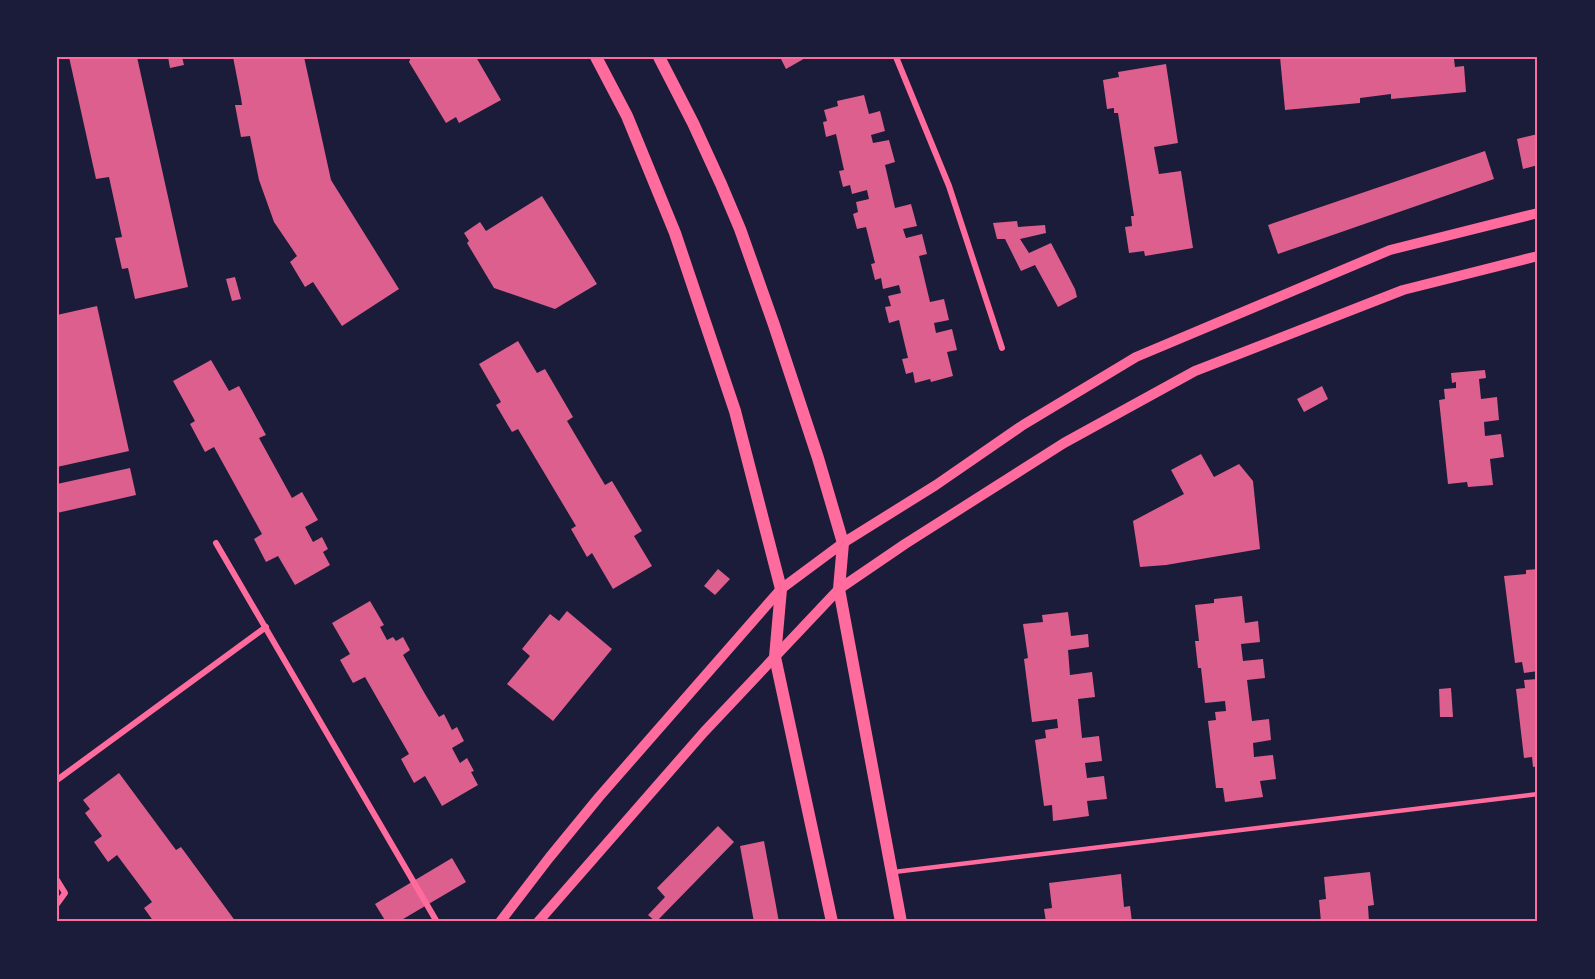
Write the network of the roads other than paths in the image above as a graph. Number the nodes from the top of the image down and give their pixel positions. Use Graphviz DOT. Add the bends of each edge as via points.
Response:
graph roads {
  1 [pos="596,57"];
  2 [pos="659,57"];
  3 [pos="896,57"];
  4 [pos="1538,213"];
  5 [pos="1538,256"];
  6 [pos="1002,348"];
  7 [pos="216,543"];
  8 [pos="843,543"];
  9 [pos="781,589"];
  10 [pos="840,589"];
  11 [pos="266,627"];
  12 [pos="775,657"];
  13 [pos="57,780"];
  14 [pos="1538,794"];
  15 [pos="891,873"];
  16 [pos="57,880"];
  17 [pos="57,904"];
  18 [pos="437,922"];
  19 [pos="500,922"];
  20 [pos="538,922"];
  21 [pos="831,922"];
  22 [pos="901,922"];
  1 -- 9 [label="main road" via="627,116 679,244 735,411"];
  2 -- 8 [label="main road" via="740,229"];
  3 -- 6 [label="street" via="949,186"];
  4 -- 8 [label="street" via="1390,250 1136,357 1023,424"];
  5 -- 10 [label="street" via="1403,290 1195,371 1064,443"];
  7 -- 11 [label="street"];
  8 -- 9 [label="street"];
  8 -- 10 [label="main road"];
  9 -- 12 [label="main road"];
  9 -- 19 [label="street" via="599,797"];
  10 -- 12 [label="street"];
  10 -- 15 [label="main road"];
  11 -- 13 [label="street"];
  11 -- 18 [label="street"];
  12 -- 20 [label="street"];
  12 -- 21 [label="main road"];
  14 -- 15 [label="lane"];
  15 -- 22 [label="main road"];
  16 -- 17 [label="street" via="65,893"];
}
